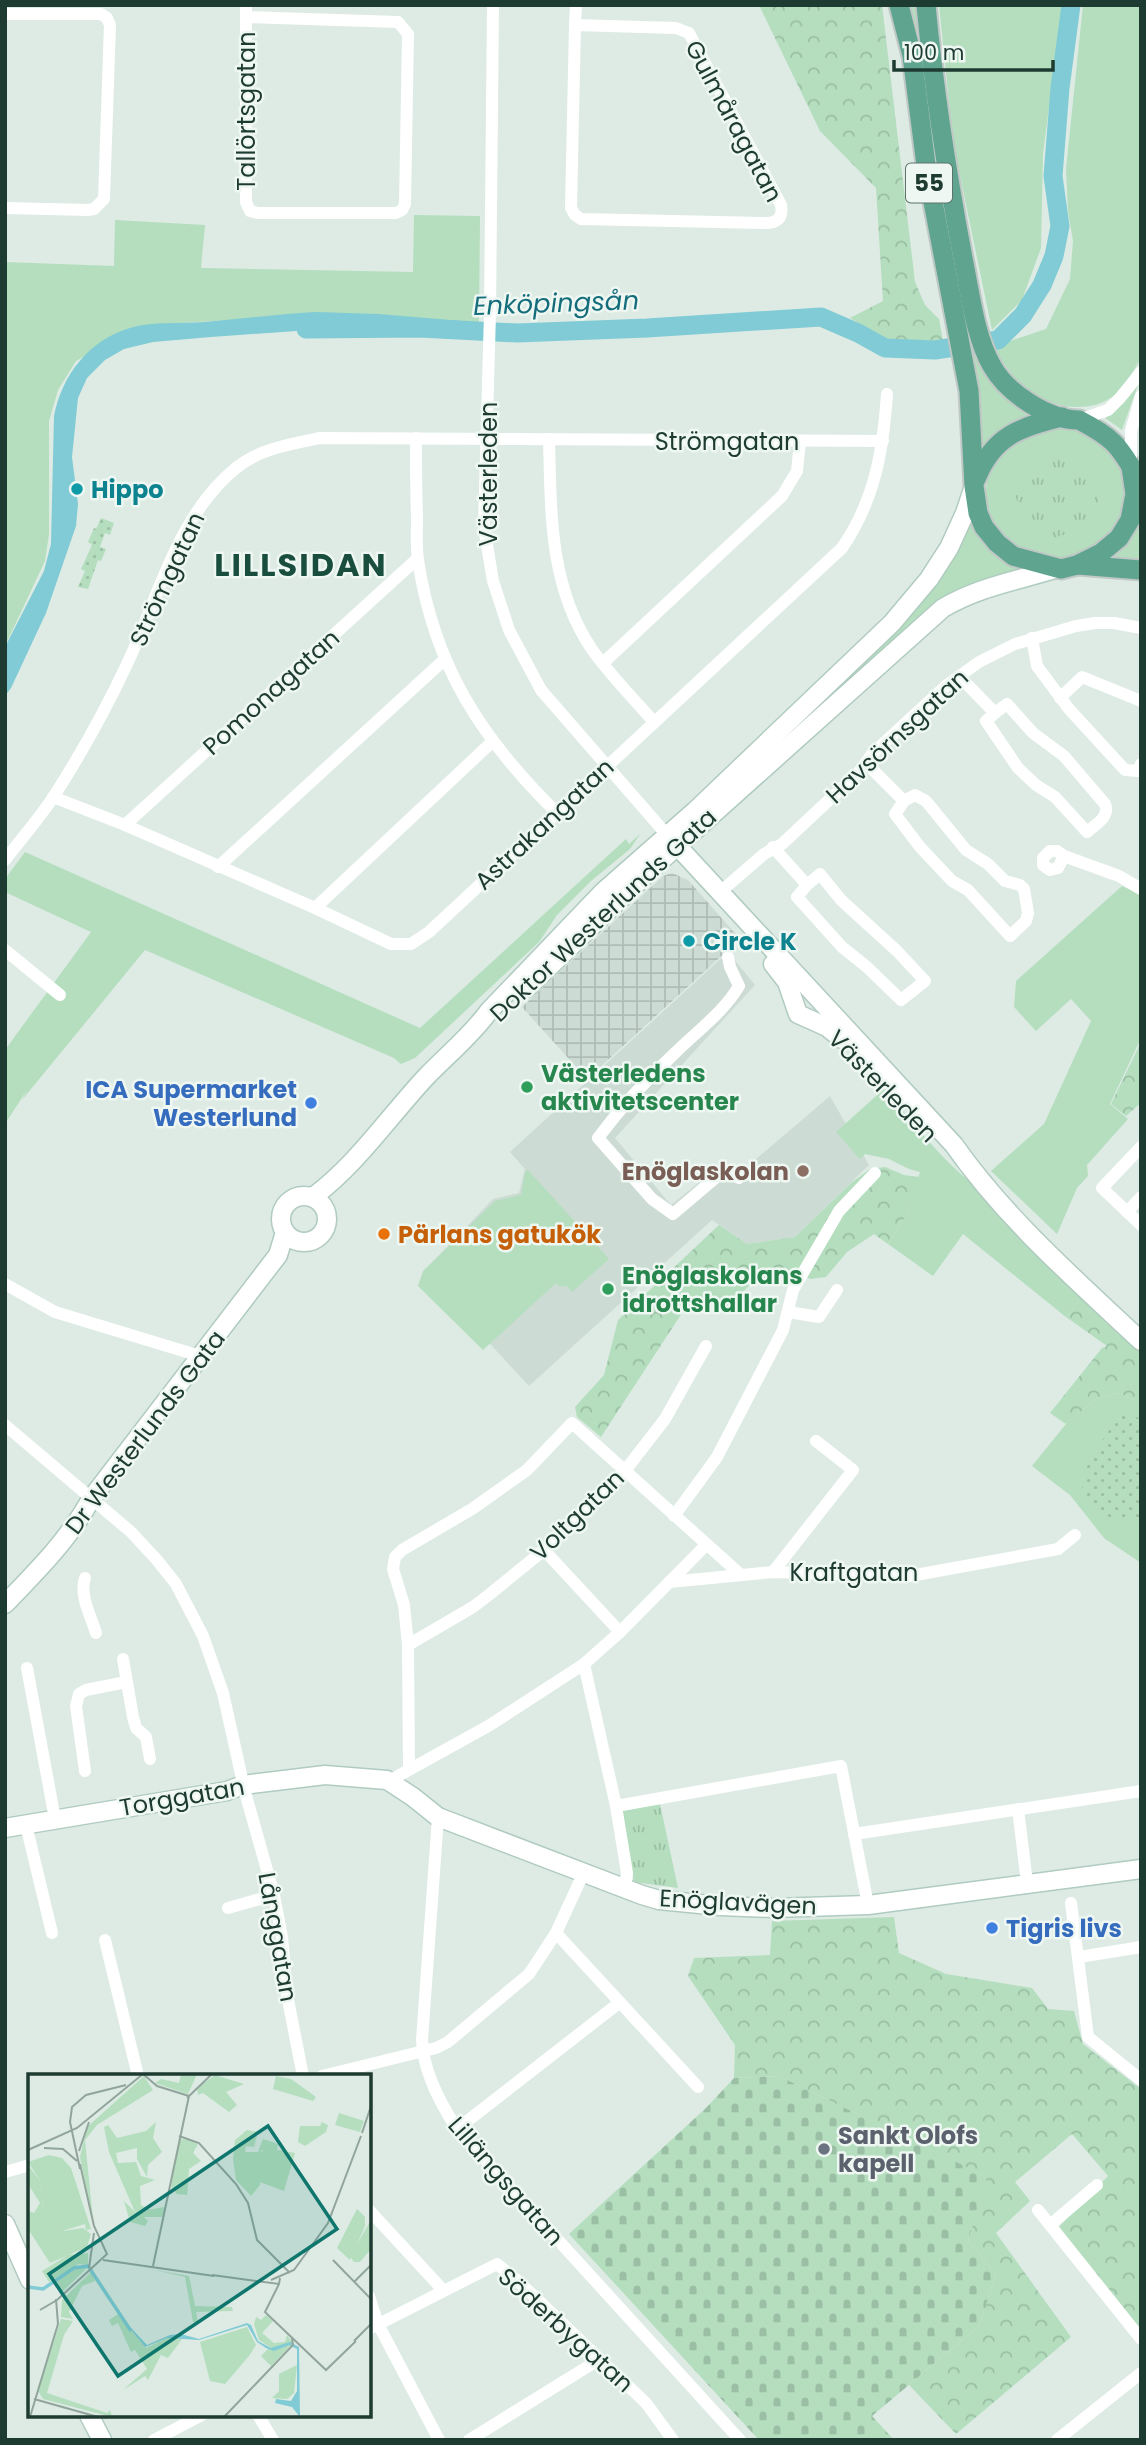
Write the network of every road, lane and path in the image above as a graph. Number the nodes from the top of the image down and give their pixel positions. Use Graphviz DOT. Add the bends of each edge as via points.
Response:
graph roads {
  1 [pos="493,5"];
  2 [pos="576,5"];
  3 [pos="899,5"];
  4 [pos="906,5"];
  5 [pos="926,5"];
  6 [pos="246,11"];
  7 [pos="5,13"];
  8 [pos="575,25"];
  9 [pos="910,46"];
  10 [pos="5,208"];
  11 [pos="1141,372"];
  12 [pos="887,394"];
  13 [pos="1141,396"];
  14 [pos="1071,418"];
  15 [pos="416,438"];
  16 [pos="549,439"];
  17 [pos="486,440"];
  18 [pos="883,441"];
  19 [pos="800,442"];
  20 [pos="1134,472"];
  21 [pos="974,483"];
  22 [pos="417,559"];
  23 [pos="1067,566"];
  24 [pos="1141,570"];
  25 [pos="1141,628"];
  26 [pos="1032,638"];
  27 [pos="444,660"];
  28 [pos="603,663"];
  29 [pos="959,676"];
  30 [pos="1060,698"];
  31 [pos="1141,701"];
  32 [pos="995,713"];
  33 [pos="654,722"];
  34 [pos="492,742"];
  35 [pos="866,763"];
  36 [pos="1141,764"];
  37 [pos="606,766"];
  38 [pos="53,797"];
  39 [pos="904,801"];
  40 [pos="556,812"];
  41 [pos="125,825"];
  42 [pos="672,840"];
  43 [pos="773,847"];
  44 [pos="1064,856"];
  45 [pos="5,860"];
  46 [pos="218,867"];
  47 [pos="807,885"];
  48 [pos="1141,888"];
  49 [pos="719,893"];
  50 [pos="315,908"];
  51 [pos="756,933"];
  52 [pos="5,950"];
  53 [pos="729,957"];
  54 [pos="60,995"];
  55 [pos="823,1003"];
  56 [pos="814,1021"];
  57 [pos="475,1030"];
  58 [pos="1141,1147"];
  59 [pos="971,1169"];
  60 [pos="875,1173"];
  61 [pos="739,1178"];
  62 [pos="1141,1197"];
  63 [pos="318,1201"];
  64 [pos="1004,1206"];
  65 [pos="1127,1212"];
  66 [pos="1141,1225"];
  67 [pos="292,1237"];
  68 [pos="5,1283"];
  69 [pos="837,1290"];
  70 [pos="788,1312"];
  71 [pos="1141,1327"];
  72 [pos="1141,1341"];
  73 [pos="706,1346"];
  74 [pos="200,1356"];
  75 [pos="5,1425"];
  76 [pos="816,1441"];
  77 [pos="624,1472"];
  78 [pos="91,1499"];
  79 [pos="674,1516"];
  80 [pos="1075,1535"];
  81 [pos="706,1545"];
  82 [pos="544,1550"];
  83 [pos="773,1572"];
  84 [pos="741,1575"];
  85 [pos="85,1578"];
  86 [pos="669,1582"];
  87 [pos="5,1604"];
  88 [pos="620,1632"];
  89 [pos="96,1633"];
  90 [pos="408,1645"];
  91 [pos="123,1659"];
  92 [pos="584,1664"];
  93 [pos="27,1668"];
  94 [pos="126,1682"];
  95 [pos="150,1759"];
  96 [pos="409,1768"];
  97 [pos="85,1771"];
  98 [pos="389,1781"];
  99 [pos="243,1785"];
  100 [pos="1141,1791"];
  101 [pos="615,1806"];
  102 [pos="1018,1809"];
  103 [pos="438,1817"];
  104 [pos="55,1819"];
  105 [pos="26,1825"];
  106 [pos="5,1828"];
  107 [pos="854,1834"];
  108 [pos="1141,1869"];
  109 [pos="584,1872"];
  110 [pos="1027,1883"];
  111 [pos="625,1888"];
  112 [pos="274,1895"];
  113 [pos="1071,1903"];
  114 [pos="868,1905"];
  115 [pos="228,1908"];
  116 [pos="52,1933"];
  117 [pos="556,1933"];
  118 [pos="105,1940"];
  119 [pos="1141,1947"];
  120 [pos="1079,1957"];
  121 [pos="619,2003"];
  122 [pos="422,2051"];
  123 [pos="138,2074"];
  124 [pos="303,2074"];
  125 [pos="330,2074"];
  126 [pos="1141,2080"];
  127 [pos="698,2087"];
  128 [pos="457,2129"];
  129 [pos="28,2166"];
  130 [pos="5,2172"];
  131 [pos="1097,2185"];
  132 [pos="1038,2210"];
  133 [pos="371,2212"];
  134 [pos="5,2224"];
  135 [pos="1050,2225"];
  136 [pos="28,2276"];
  137 [pos="443,2290"];
  138 [pos="373,2327"];
  139 [pos="1141,2339"];
  140 [pos="600,2359"];
  141 [pos="1141,2373"];
  142 [pos="90,2417"];
  143 [pos="198,2417"];
  144 [pos="259,2417"];
  145 [pos="102,2440"];
  146 [pos="154,2440"];
  147 [pos="273,2440"];
  148 [pos="439,2440"];
  149 [pos="469,2440"];
  150 [pos="673,2440"];
  151 [pos="740,2440"];
  152 [pos="1057,2440"];
  1 -- 17 [label="street, Västerleden"];
  2 -- 8 [label="street, Gulmåragatan"];
  3 -- 9 [label="main road, 55"];
  4 -- 9 [label="street"];
  5 -- 14 [label="main road, 55" via="945,163 973,311 986,354 1005,386 1016,395 1039,409"];
  6 -- 6 [label="street, Tallörtsgatan" via="246,202 250,211 402,210 408,34 403,27 398,22"];
  7 -- 10 [label="street" via="101,14 110,25 104,199 88,210"];
  8 -- 8 [label="street, Gulmåragatan" via="571,208 575,215 581,219 768,223 779,218 781,205 689,33 676,28"];
  9 -- 21 [label="main road, 55" via="926,165 964,362"];
  11 -- 14 [label="street" via="1108,410"];
  12 -- 18 [label="street, Astrakangatan"];
  13 -- 20 [label="street" via="1131,431"];
  14 -- 20 [label="main road, 55" via="1114,440"];
  14 -- 21 [label="main road" via="1016,430 983,460"];
  15 -- 17 [label="street, Strömgatan"];
  15 -- 22 [label="street"];
  15 -- 38 [label="street, Strömgatan" via="320,438 275,447 236,468 198,508 128,662"];
  16 -- 17 [label="street, Strömgatan"];
  16 -- 19 [label="street, Strömgatan"];
  16 -- 28 [label="street" via="554,552 561,582 580,629"];
  17 -- 37 [label="street, Västerleden" via="484,527 493,581 509,631 541,690"];
  18 -- 19 [label="street, Strömgatan"];
  18 -- 33 [label="street, Astrakangatan" via="864,512 842,548"];
  19 -- 28 [label="street" via="797,471 782,496"];
  20 -- 23 [label="main road" via="1130,520 1119,538 1101,553"];
  21 -- 23 [label="main road, 55" via="978,513 997,543 1013,556"];
  21 -- 42 [label="street, Doktor Westerlunds Gata" via="948,548 891,624 695,811"];
  22 -- 27 [label="street"];
  22 -- 41 [label="street, Pomonagatan"];
  23 -- 24 [label="main road, 55"];
  23 -- 42 [label="street, Doktor Westerlunds Gata" via="990,586 943,608"];
  25 -- 26 [label="street, Havsörnsgatan" via="1095,622"];
  26 -- 29 [label="street, Havsörnsgatan" via="999,651"];
  26 -- 30 [label="street" via="1037,666"];
  27 -- 34 [label="street"];
  27 -- 46 [label="street"];
  28 -- 33 [label="street"];
  29 -- 32 [label="street"];
  29 -- 35 [label="street, Havsörnsgatan"];
  30 -- 31 [label="street" via="1082,677"];
  30 -- 36 [label="street" via="1125,771 1138,771"];
  32 -- 32 [label="street" via="986,721 1018,768 1055,797 1087,832 1106,815 1105,804 1064,756 1033,733 1007,704"];
  33 -- 37 [label="street, Astrakangatan"];
  34 -- 40 [label="street"];
  34 -- 50 [label="street"];
  35 -- 39 [label="street"];
  35 -- 43 [label="street, Havsörnsgatan" via="782,844"];
  37 -- 40 [label="street, Astrakangatan"];
  37 -- 42 [label="street, Västerleden"];
  38 -- 41 [label="street, Astrakangatan"];
  38 -- 45 [label="street, Strömgatan"];
  39 -- 39 [label="street" via="895,814 952,881 968,890 1010,936 1027,921 1024,889 966,850 926,801 915,794"];
  40 -- 50 [label="street, Astrakangatan" via="411,944 391,944"];
  41 -- 46 [label="street, Astrakangatan"];
  42 -- 49 [label="street, Västerleden"];
  42 -- 57 [label="street, Doktor Westerlunds Gata" via="603,892"];
  43 -- 47 [label="street"];
  43 -- 49 [label="street, Havsörnsgatan"];
  44 -- 48 [label="street"];
  46 -- 50 [label="street, Astrakangatan"];
  47 -- 47 [label="street" via="797,897 842,947 901,1000 925,981 848,908 820,874"];
  49 -- 51 [label="street, Västerleden"];
  51 -- 55 [label="street, Västerleden"];
  51 -- 56 [label="street, Västerleden" via="764,953 786,982 798,1014"];
  52 -- 54 [label="street"];
  53 -- 61 [label="street" via="738,986 733,996 638,1090 598,1138 652,1199 673,1214 719,1175"];
  55 -- 56 [label="street" via="820,1017"];
  55 -- 59 [label="street, Västerleden"];
  56 -- 59 [label="street, Västerleden" via="851,1047 947,1152"];
  57 -- 63 [label="street, Dr Westerlunds Gata" via="426,1077"];
  58 -- 65 [label="street" via="1102,1188"];
  59 -- 64 [label="street, Västerleden"];
  60 -- 70 [label="street" via="839,1211 793,1290"];
  62 -- 65 [label="street"];
  63 -- 67 [label="street, Dr Westerlunds Gata" via="328,1218 323,1234 310,1242"];
  63 -- 67 [label="street" via="304,1195 288,1202 281,1221"];
  64 -- 71 [label="street, Västerleden" via="1028,1219"];
  64 -- 72 [label="street, Västerleden"];
  65 -- 66 [label="street"];
  67 -- 74 [label="street, Dr Westerlunds Gata"];
  68 -- 74 [label="street" via="55,1312"];
  69 -- 70 [label="street" via="819,1317"];
  70 -- 79 [label="street" via="717,1457"];
  73 -- 77 [label="street, Voltgatan" via="665,1419"];
  74 -- 78 [label="street, Dr Westerlunds Gata"];
  75 -- 78 [label="street, Långgatan"];
  76 -- 83 [label="street" via="853,1470"];
  77 -- 79 [label="street"];
  77 -- 82 [label="street, Voltgatan"];
  77 -- 90 [label="street" via="572,1423 527,1470 397,1553 393,1569 404,1605"];
  78 -- 87 [label="street, Dr Westerlunds Gata" via="51,1556"];
  78 -- 99 [label="street, Långgatan" via="157,1560 189,1607 215,1664"];
  79 -- 81 [label="street"];
  80 -- 83 [label="street, Kraftgatan" via="1058,1549 909,1576"];
  81 -- 84 [label="street"];
  81 -- 86 [label="street"];
  82 -- 88 [label="street"];
  82 -- 90 [label="street, Voltgatan" via="473,1607"];
  83 -- 84 [label="street, Kraftgatan"];
  84 -- 86 [label="street, Kraftgatan"];
  85 -- 89 [label="street"];
  86 -- 88 [label="street"];
  88 -- 92 [label="street"];
  90 -- 96 [label="street"];
  91 -- 94 [label="street"];
  92 -- 96 [label="street" via="490,1725"];
  92 -- 101 [label="street"];
  93 -- 104 [label="street"];
  94 -- 95 [label="street" via="136,1728 146,1737"];
  94 -- 97 [label="street" via="79,1694 76,1706"];
  96 -- 98 [label="street"];
  98 -- 99 [label="street, Torggatan" via="325,1775"];
  98 -- 103 [label="street, Enöglavägen"];
  99 -- 104 [label="street, Torggatan"];
  99 -- 112 [label="street, Långgatan"];
  100 -- 102 [label="street"];
  101 -- 107 [label="street" via="841,1766"];
  101 -- 111 [label="street" via="628,1874"];
  102 -- 107 [label="street"];
  102 -- 110 [label="street"];
  103 -- 109 [label="street, Enöglavägen"];
  103 -- 122 [label="street, Lillängsgatan"];
  104 -- 105 [label="street, Torggatan"];
  105 -- 106 [label="street, Torggatan"];
  105 -- 116 [label="street"];
  107 -- 114 [label="street"];
  108 -- 110 [label="street, Enöglavägen"];
  109 -- 111 [label="street, Enöglavägen"];
  109 -- 117 [label="street"];
  110 -- 114 [label="street, Enöglavägen"];
  111 -- 114 [label="street, Enöglavägen" via="659,1900 720,1906"];
  112 -- 115 [label="street"];
  112 -- 124 [label="street, Långgatan"];
  113 -- 120 [label="street"];
  117 -- 121 [label="street"];
  117 -- 122 [label="street" via="529,1975 448,2042"];
  118 -- 123 [label="street"];
  119 -- 120 [label="street"];
  120 -- 126 [label="street" via="1088,2037"];
  121 -- 127 [label="street"];
  121 -- 128 [label="street"];
  122 -- 125 [label="street"];
  122 -- 128 [label="street, Lillängsgatan" via="435,2091"];
  128 -- 151 [label="street, Lillängsgatan"];
  129 -- 130 [label="street"];
  131 -- 135 [label="street"];
  132 -- 135 [label="street"];
  133 -- 137 [label="street"];
  134 -- 136 [label="street"];
  135 -- 139 [label="street"];
  137 -- 138 [label="street"];
  137 -- 140 [label="street, Söderbygatan" via="497,2264"];
  138 -- 148 [label="street"];
  140 -- 149 [label="street"];
  140 -- 150 [label="street, Söderbygatan" via="646,2403"];
  141 -- 152 [label="street"];
  142 -- 145 [label="street"];
  143 -- 146 [label="street"];
  144 -- 147 [label="street"];
}
